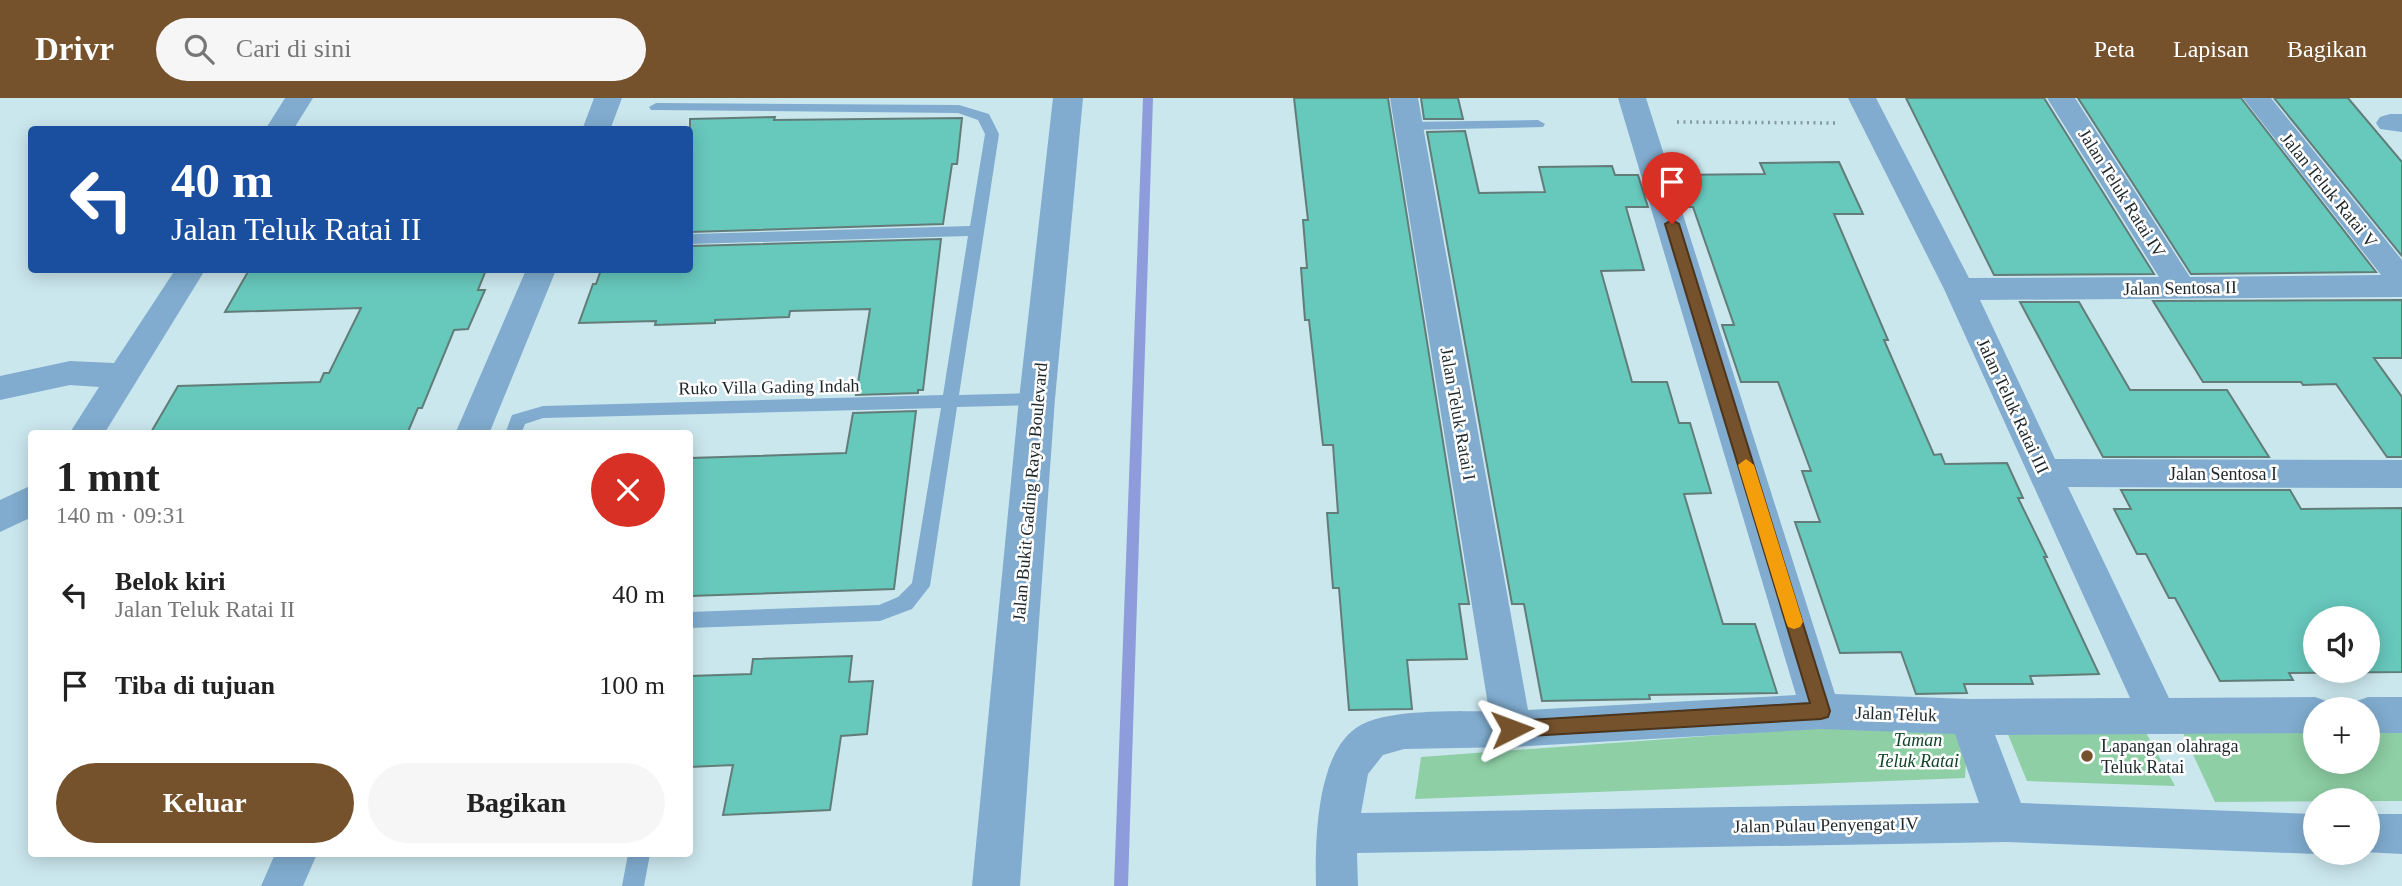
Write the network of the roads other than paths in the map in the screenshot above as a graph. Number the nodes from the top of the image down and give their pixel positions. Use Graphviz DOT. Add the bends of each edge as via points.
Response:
graph roads {
  1 [pos="299,98"];
  2 [pos="608,98"];
  3 [pos="1068,98"];
  4 [pos="2061,98"];
  5 [pos="2257,98"];
  6 [pos="656,107"];
  7 [pos="1637,110"];
  8 [pos="1869,110"];
  9 [pos="1406,112"];
  10 [pos="1538,124"];
  11 [pos="282,126"];
  12 [pos="598,126"];
  13 [pos="978,231"];
  14 [pos="693,239"];
  15 [pos="188,273"];
  16 [pos="540,273"];
  17 [pos="2402,283"];
  18 [pos="1959,289"];
  19 [pos="2182,289"];
  20 [pos="122,376"];
  21 [pos="0,388"];
  22 [pos="1037,399"];
  23 [pos="951,402"];
  24 [pos="88,430"];
  25 [pos="474,430"];
  26 [pos="515,430"];
  27 [pos="2045,473"];
  28 [pos="2402,474"];
  29 [pos="28,501"];
  30 [pos="0,518"];
  31 [pos="693,620"];
  32 [pos="1821,711"];
  33 [pos="2303,715"];
  34 [pos="2380,715"];
  35 [pos="2402,715"];
  36 [pos="1969,717"];
  37 [pos="2158,717"];
  38 [pos="1512,729"];
  39 [pos="2007,822"];
  40 [pos="1336,834"];
  41 [pos="2303,834"];
  42 [pos="2380,834"];
  43 [pos="2402,834"];
  44 [pos="295,857"];
  45 [pos="638,857"];
  46 [pos="282,886"];
  47 [pos="633,886"];
  48 [pos="996,886"];
  49 [pos="1337,886"];
  1 -- 11 [label="street"];
  2 -- 12 [label="street"];
  3 -- 22 [label="street, Jalan Bukit Gading Raya Boulevard"];
  4 -- 19 [label="street, Jalan Teluk Ratai IV"];
  5 -- 17 [label="street, Jalan Teluk Ratai V"];
  6 -- 13 [label="lane" via="959,109 984,117 992,134"];
  7 -- 32 [label="street"];
  8 -- 18 [label="street, Jalan Teluk Ratai III"];
  9 -- 10 [label="lane"];
  9 -- 38 [label="street, Jalan Teluk Ratai I"];
  13 -- 14 [label="lane"];
  13 -- 23 [label="lane"];
  15 -- 20 [label="street"];
  16 -- 25 [label="street"];
  17 -- 19 [label="street, Jalan Sentosa II"];
  18 -- 19 [label="street, Jalan Sentosa II"];
  18 -- 27 [label="street, Jalan Teluk Ratai III"];
  20 -- 21 [label="street" via="70,373"];
  20 -- 24 [label="street"];
  22 -- 23 [label="lane, Ruko Villa Gading Indah"];
  22 -- 48 [label="street, Jalan Bukit Gading Raya Boulevard"];
  23 -- 26 [label="lane, Ruko Villa Gading Indah" via="543,412 519,420"];
  23 -- 31 [label="lane" via="921,586 905,603 880,613"];
  27 -- 28 [label="street, Jalan Sentosa I"];
  27 -- 37 [label="street, Jalan Teluk Ratai III"];
  29 -- 30 [label="street"];
  32 -- 36 [label="street, Jalan Teluk"];
  32 -- 38 [label="street, Jalan Teluk"];
  33 -- 37 [label="street, Jalan Teluk"];
  34 -- 35 [label="street"];
  36 -- 37 [label="street, Jalan Teluk"];
  36 -- 39 [label="street"];
  38 -- 40 [label="street, Jalan Teluk" via="1404,731 1370,741 1349,767"];
  39 -- 40 [label="street, Jalan Pulau Penyengat IV"];
  39 -- 41 [label="street, Jalan Pulau Penyengat IV"];
  40 -- 49 [label="street, Jalan Teluk"];
  42 -- 43 [label="street"];
  44 -- 46 [label="street"];
  45 -- 47 [label="lane"];
}
